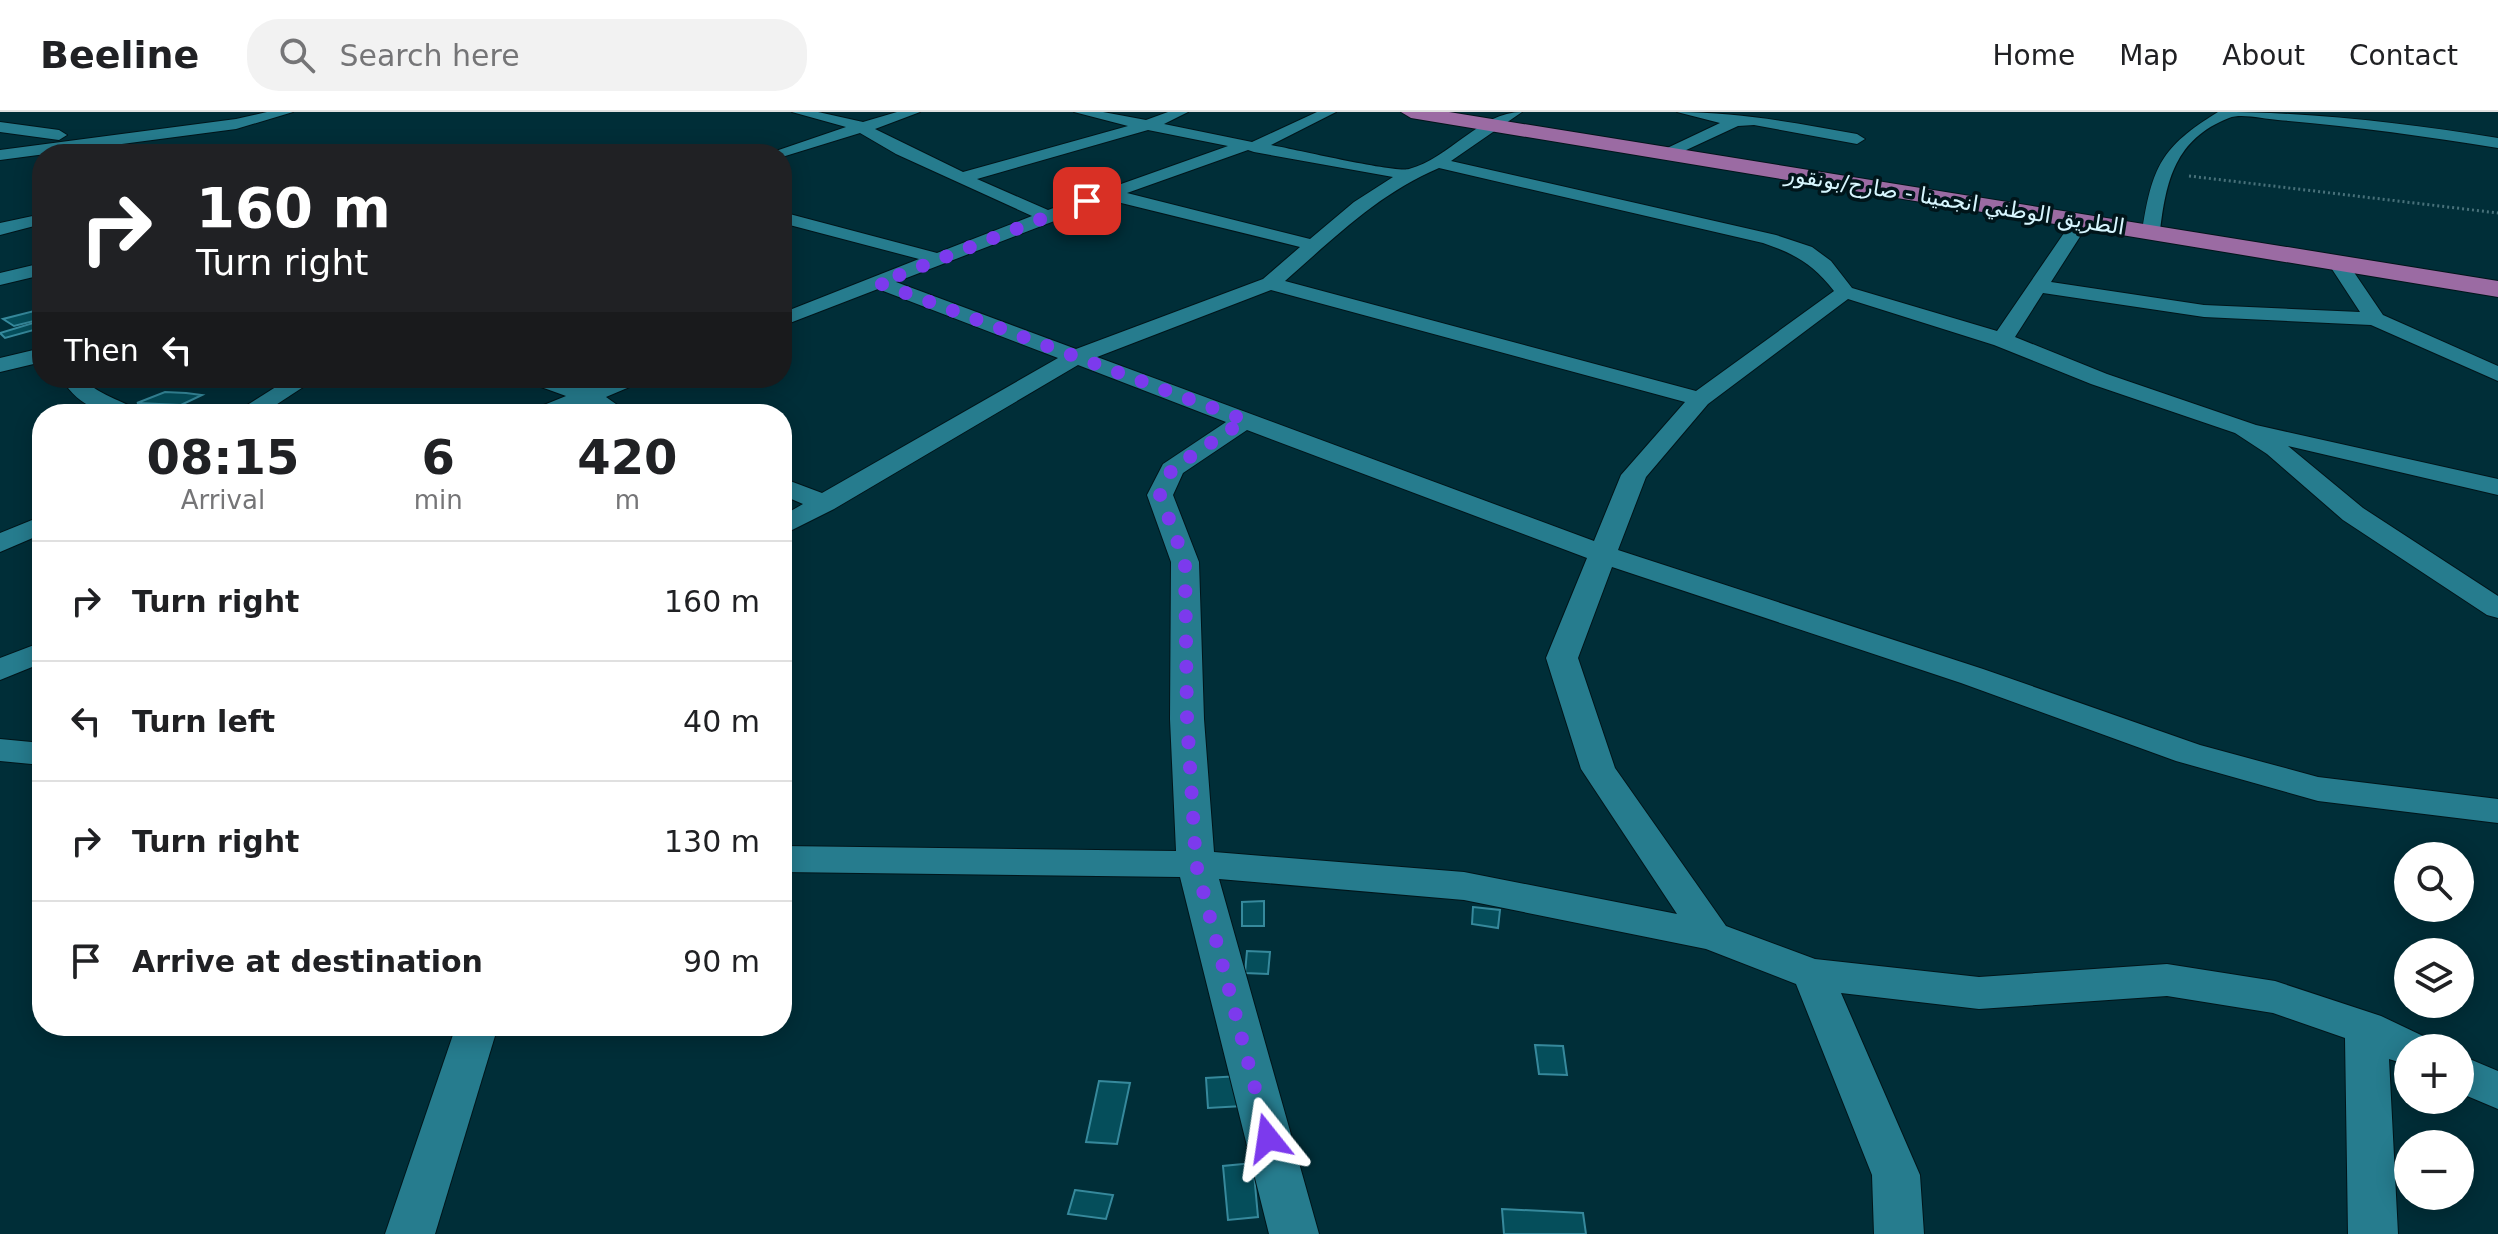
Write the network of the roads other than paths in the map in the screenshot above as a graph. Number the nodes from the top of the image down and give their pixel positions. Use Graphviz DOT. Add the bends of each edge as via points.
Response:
graph roads {
  1 [pos="286,112"];
  2 [pos="799,112"];
  3 [pos="913,112"];
  4 [pos="1081,112"];
  5 [pos="1181,112"];
  6 [pos="1329,112"];
  7 [pos="1411,112"];
  8 [pos="1515,112"];
  9 [pos="1684,112"];
  10 [pos="1770,112"];
  11 [pos="2227,112"];
  12 [pos="1754,120"];
  13 [pos="132,122"];
  14 [pos="1735,122"];
  15 [pos="1148,125"];
  16 [pos="1494,125"];
  17 [pos="859,126"];
  18 [pos="0,127"];
  19 [pos="1857,139"];
  20 [pos="110,141"];
  21 [pos="2498,143"];
  22 [pos="86,144"];
  23 [pos="117,144"];
  24 [pos="1250,146"];
  25 [pos="792,148"];
  26 [pos="32,151"];
  27 [pos="1669,153"];
  28 [pos="0,155"];
  29 [pos="1437,163"];
  30 [pos="1408,175"];
  31 [pos="961,178"];
  32 [pos="1108,194"];
  33 [pos="1047,216"];
  34 [pos="792,220"];
  35 [pos="32,221"];
  36 [pos="2081,221"];
  37 [pos="0,229"];
  38 [pos="2151,232"];
  39 [pos="1313,245"];
  40 [pos="939,259"];
  41 [pos="2338,263"];
  42 [pos="32,271"];
  43 [pos="0,279"];
  44 [pos="879,283"];
  45 [pos="1270,283"];
  46 [pos="2037,286"];
  47 [pos="2498,289"];
  48 [pos="1845,292"];
  49 [pos="792,316"];
  50 [pos="2375,319"];
  51 [pos="2002,340"];
  52 [pos="32,357"];
  53 [pos="1076,357"];
  54 [pos="0,365"];
  55 [pos="2498,374"];
  56 [pos="80,388"];
  57 [pos="289,388"];
  58 [pos="566,388"];
  59 [pos="605,388"];
  60 [pos="586,395"];
  61 [pos="1700,399"];
  62 [pos="103,404"];
  63 [pos="262,404"];
  64 [pos="566,404"];
  65 [pos="601,404"];
  66 [pos="1245,420"];
  67 [pos="2244,428"];
  68 [pos="2498,487"];
  69 [pos="792,490"];
  70 [pos="825,503"];
  71 [pos="792,521"];
  72 [pos="32,529"];
  73 [pos="0,544"];
  74 [pos="1604,555"];
  75 [pos="2498,609"];
  76 [pos="32,656"];
  77 [pos="0,670"];
  78 [pos="0,750"];
  79 [pos="32,753"];
  80 [pos="2498,811"];
  81 [pos="792,859"];
  82 [pos="1196,864"];
  83 [pos="1712,936"];
  84 [pos="1812,974"];
  85 [pos="2366,1028"];
  86 [pos="474,1036"];
  87 [pos="2394,1041"];
  88 [pos="2474,1080"];
  89 [pos="2498,1091"];
  90 [pos="410,1234"];
  91 [pos="1294,1234"];
  92 [pos="1899,1234"];
  93 [pos="2373,1234"];
  1 -- 20 [label="street"];
  2 -- 17 [label="street"];
  3 -- 17 [label="street"];
  4 -- 15 [label="street"];
  5 -- 15 [label="street"];
  6 -- 24 [label="street"];
  7 -- 16 [label="highway, الطريق الوطني انجمينا - صارح/بونقور"];
  8 -- 16 [label="street"];
  9 -- 14 [label="street"];
  10 -- 12 [label="street"];
  11 -- 21 [label="street" via="2381,124"];
  11 -- 38 [label="street" via="2175,148 2159,172"];
  12 -- 14 [label="street"];
  12 -- 19 [label="street"];
  13 -- 20 [label="street"];
  14 -- 27 [label="street"];
  15 -- 24 [label="street"];
  15 -- 31 [label="street"];
  16 -- 27 [label="highway, الطريق الوطني انجمينا - صارح/بونقور"];
  16 -- 29 [label="street"];
  17 -- 25 [label="street"];
  17 -- 31 [label="street"];
  18 -- 20 [label="street"];
  20 -- 22 [label="street"];
  20 -- 23 [label="street"];
  24 -- 30 [label="street"];
  24 -- 32 [label="street"];
  26 -- 28 [label="street"];
  27 -- 36 [label="highway, الطريق الوطني انجمينا - صارح/بونقور"];
  29 -- 30 [label="street"];
  29 -- 48 [label="street" via="1769,239 1805,251"];
  30 -- 39 [label="street"];
  31 -- 33 [label="street"];
  32 -- 33 [label="street"];
  32 -- 39 [label="street"];
  33 -- 40 [label="street"];
  34 -- 40 [label="street"];
  35 -- 37 [label="street"];
  36 -- 38 [label="highway, الطريق الوطني انجمينا - صارح/بونقور"];
  36 -- 46 [label="street"];
  38 -- 41 [label="highway, الطريق الوطني انجمينا - صارح/بونقور"];
  39 -- 45 [label="street"];
  40 -- 44 [label="street"];
  41 -- 47 [label="highway, الطريق الوطني انجمينا - صارح/بونقور"];
  41 -- 50 [label="street"];
  42 -- 43 [label="street"];
  44 -- 49 [label="street"];
  44 -- 53 [label="street"];
  45 -- 53 [label="street"];
  45 -- 61 [label="street"];
  46 -- 50 [label="street" via="2204,311"];
  46 -- 51 [label="street"];
  48 -- 51 [label="street"];
  48 -- 61 [label="street"];
  50 -- 55 [label="street"];
  51 -- 67 [label="street"];
  52 -- 54 [label="street"];
  53 -- 66 [label="street"];
  53 -- 70 [label="street"];
  56 -- 62 [label="street"];
  57 -- 63 [label="street"];
  58 -- 60 [label="street"];
  59 -- 60 [label="street"];
  60 -- 64 [label="street"];
  60 -- 65 [label="street"];
  61 -- 74 [label="street" via="1634,475"];
  66 -- 74 [label="street"];
  66 -- 82 [label="street" via="1172,469 1160,495 1185,562"];
  67 -- 68 [label="street"];
  67 -- 75 [label="street" via="2353,514"];
  69 -- 70 [label="street"];
  70 -- 71 [label="street"];
  72 -- 73 [label="street"];
  74 -- 80 [label="street" via="2188,753 2318,789"];
  74 -- 83 [label="street" via="1562,658 1598,769"];
  76 -- 77 [label="street"];
  78 -- 79 [label="street"];
  81 -- 82 [label="street"];
  82 -- 83 [label="street" via="1464,886"];
  82 -- 91 [label="street"];
  83 -- 84 [label="street"];
  84 -- 85 [label="street" via="1979,993 2167,980 2275,997"];
  84 -- 92 [label="street" via="1896,1175"];
  85 -- 87 [label="street"];
  85 -- 93 [label="street"];
  86 -- 90 [label="street"];
  88 -- 89 [label="street"];
}
